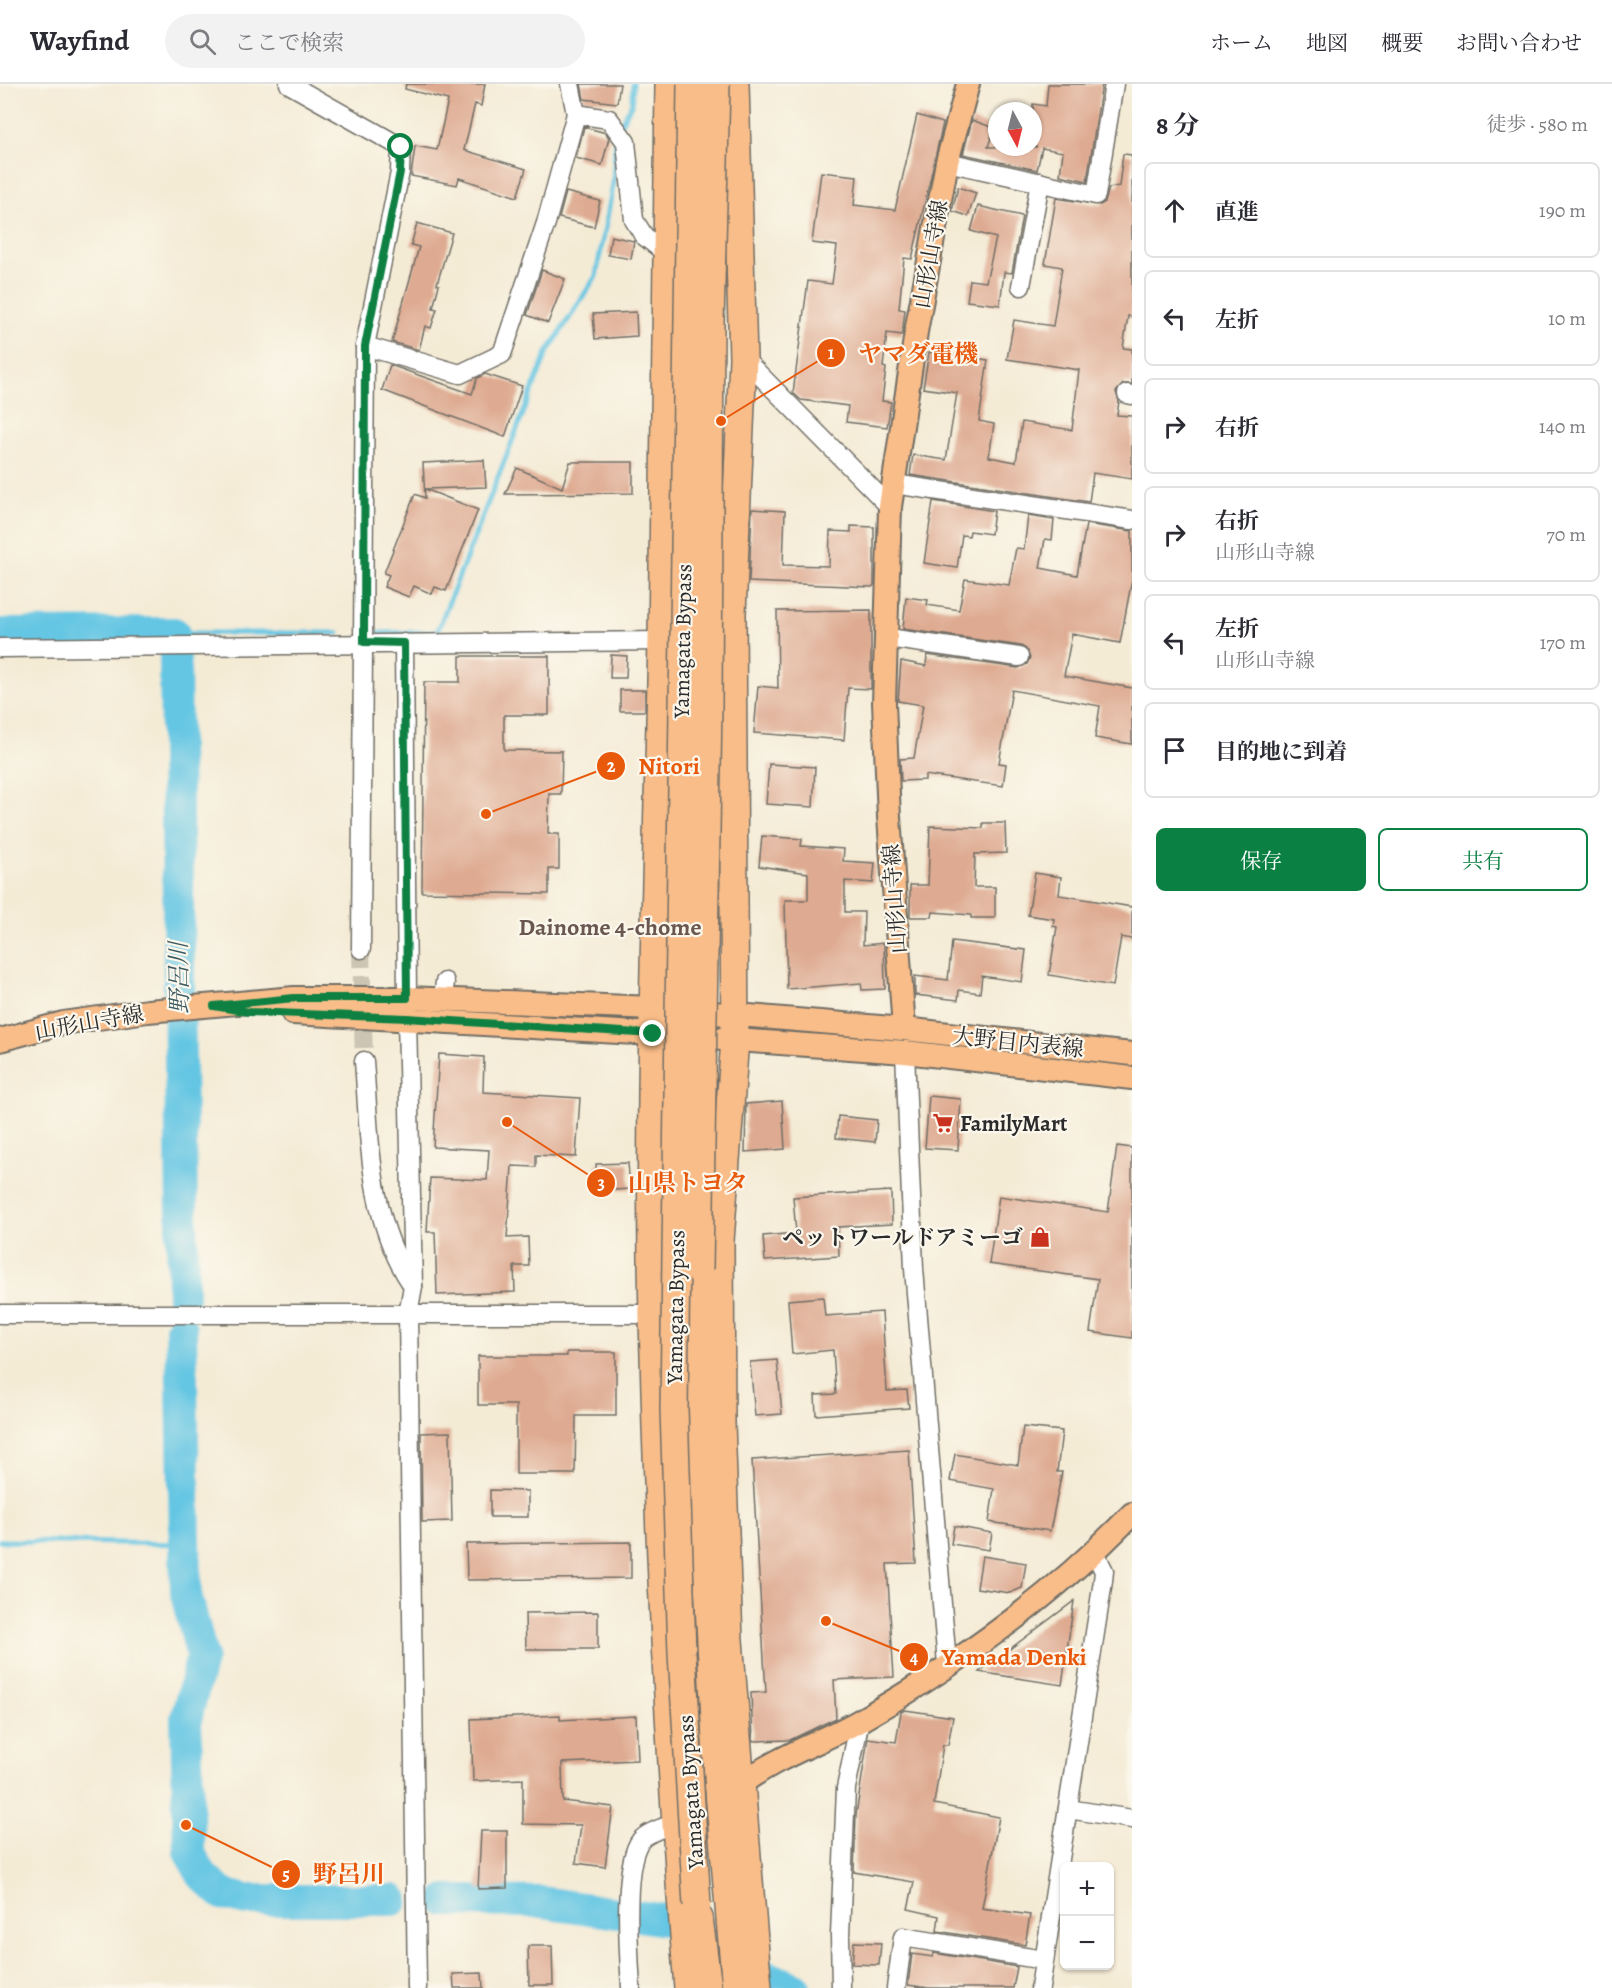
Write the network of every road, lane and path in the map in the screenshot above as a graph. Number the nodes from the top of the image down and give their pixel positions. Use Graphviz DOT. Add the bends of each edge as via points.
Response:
graph roads {
  1 [pos="289,84"];
  2 [pos="570,84"];
  3 [pos="669,84"];
  4 [pos="691,84"];
  5 [pos="716,84"];
  6 [pos="735,84"];
  7 [pos="968,84"];
  8 [pos="1114,84"];
  9 [pos="1132,87"];
  10 [pos="576,114"];
  11 [pos="947,162"];
  12 [pos="1040,182"];
  13 [pos="666,254"];
  14 [pos="1021,286"];
  15 [pos="365,346"];
  16 [pos="743,357"];
  17 [pos="894,484"];
  18 [pos="890,507"];
  19 [pos="1132,520"];
  20 [pos="888,638"];
  21 [pos="662,641"];
  22 [pos="364,642"];
  23 [pos="404,643"];
  24 [pos="0,648"];
  25 [pos="1019,657"];
  26 [pos="361,949"];
  27 [pos="407,1008"];
  28 [pos="654,1021"];
  29 [pos="735,1027"];
  30 [pos="903,1029"];
  31 [pos="0,1040"];
  32 [pos="905,1052"];
  33 [pos="1132,1054"];
  34 [pos="364,1061"];
  35 [pos="1132,1078"];
  36 [pos="413,1286"];
  37 [pos="0,1314"];
  38 [pos="408,1314"];
  39 [pos="653,1314"];
  40 [pos="1132,1514"];
  41 [pos="1095,1553"];
  42 [pos="948,1664"];
  43 [pos="860,1720"];
  44 [pos="741,1784"];
  45 [pos="1068,1809"];
  46 [pos="1132,1819"];
  47 [pos="675,1823"];
  48 [pos="1044,1960"];
  49 [pos="417,1988"];
  50 [pos="631,1988"];
  51 [pos="688,1988"];
  52 [pos="708,1988"];
  53 [pos="736,1988"];
  54 [pos="758,1988"];
  55 [pos="841,1988"];
  56 [pos="896,1988"];
  57 [pos="1040,1988"];
  1 -- 15 [label="street" via="401,147 400,172"];
  2 -- 10 [label="street"];
  3 -- 13 [label="highway"];
  4 -- 52 [label="highway, Yamagata Bypass, bridge" via="674,1408 689,1787 697,1905"];
  5 -- 53 [label="highway, Yamagata Bypass, bridge" via="699,1270 703,1484 716,1744"];
  6 -- 16 [label="highway"];
  7 -- 11 [label="main road, 山形山寺線"];
  8 -- 9 [label="street"];
  8 -- 12 [label="street" via="1096,195"];
  10 -- 13 [label="street" via="610,120 626,142 634,220 644,236"];
  10 -- 15 [label="street" via="546,223 502,354 460,374"];
  11 -- 12 [label="street"];
  11 -- 17 [label="main road, 山形山寺線"];
  12 -- 14 [label="street"];
  13 -- 21 [label="highway"];
  15 -- 22 [label="street"];
  16 -- 18 [label="street"];
  16 -- 29 [label="highway" via="732,614"];
  17 -- 18 [label="main road, 山形山寺線"];
  17 -- 19 [label="street"];
  18 -- 20 [label="main road, 山形山寺線"];
  20 -- 25 [label="street"];
  20 -- 30 [label="main road, 山形山寺線" via="884,703"];
  21 -- 23 [label="street"];
  21 -- 28 [label="highway" via="650,910"];
  22 -- 23 [label="street"];
  22 -- 24 [label="street"];
  22 -- 26 [label="street"];
  23 -- 27 [label="street" via="416,916"];
  27 -- 28 [label="main road, 山形山寺線"];
  27 -- 28 [label="main road, 山形山寺線" via="444,990"];
  27 -- 31 [label="main road, 山形山寺線" via="283,999 63,1023"];
  27 -- 36 [label="street"];
  28 -- 29 [label="main road, 山形山寺線"];
  28 -- 39 [label="highway"];
  29 -- 30 [label="main road, 山形山寺線"];
  29 -- 32 [label="main road, 山形山寺線"];
  29 -- 44 [label="highway" via="720,1264 721,1424 729,1640"];
  30 -- 33 [label="main road, 大野目内表線"];
  32 -- 35 [label="main road, 大野目内表線"];
  32 -- 42 [label="street" via="914,1269"];
  34 -- 36 [label="street" via="375,1198 397,1262"];
  36 -- 38 [label="street"];
  37 -- 38 [label="street"];
  38 -- 39 [label="street"];
  38 -- 49 [label="street"];
  39 -- 47 [label="highway" via="659,1538"];
  40 -- 41 [label="main road"];
  41 -- 42 [label="main road"];
  41 -- 45 [label="street" via="1104,1571 1104,1581"];
  42 -- 43 [label="main road"];
  43 -- 44 [label="main road" via="766,1765"];
  43 -- 55 [label="street" via="846,1788"];
  44 -- 54 [label="highway"];
  45 -- 46 [label="street"];
  45 -- 48 [label="street"];
  47 -- 50 [label="street" via="643,1837 634,1851 630,1889"];
  47 -- 51 [label="highway"];
  48 -- 56 [label="street" via="903,1937"];
  48 -- 57 [label="street"];
}
